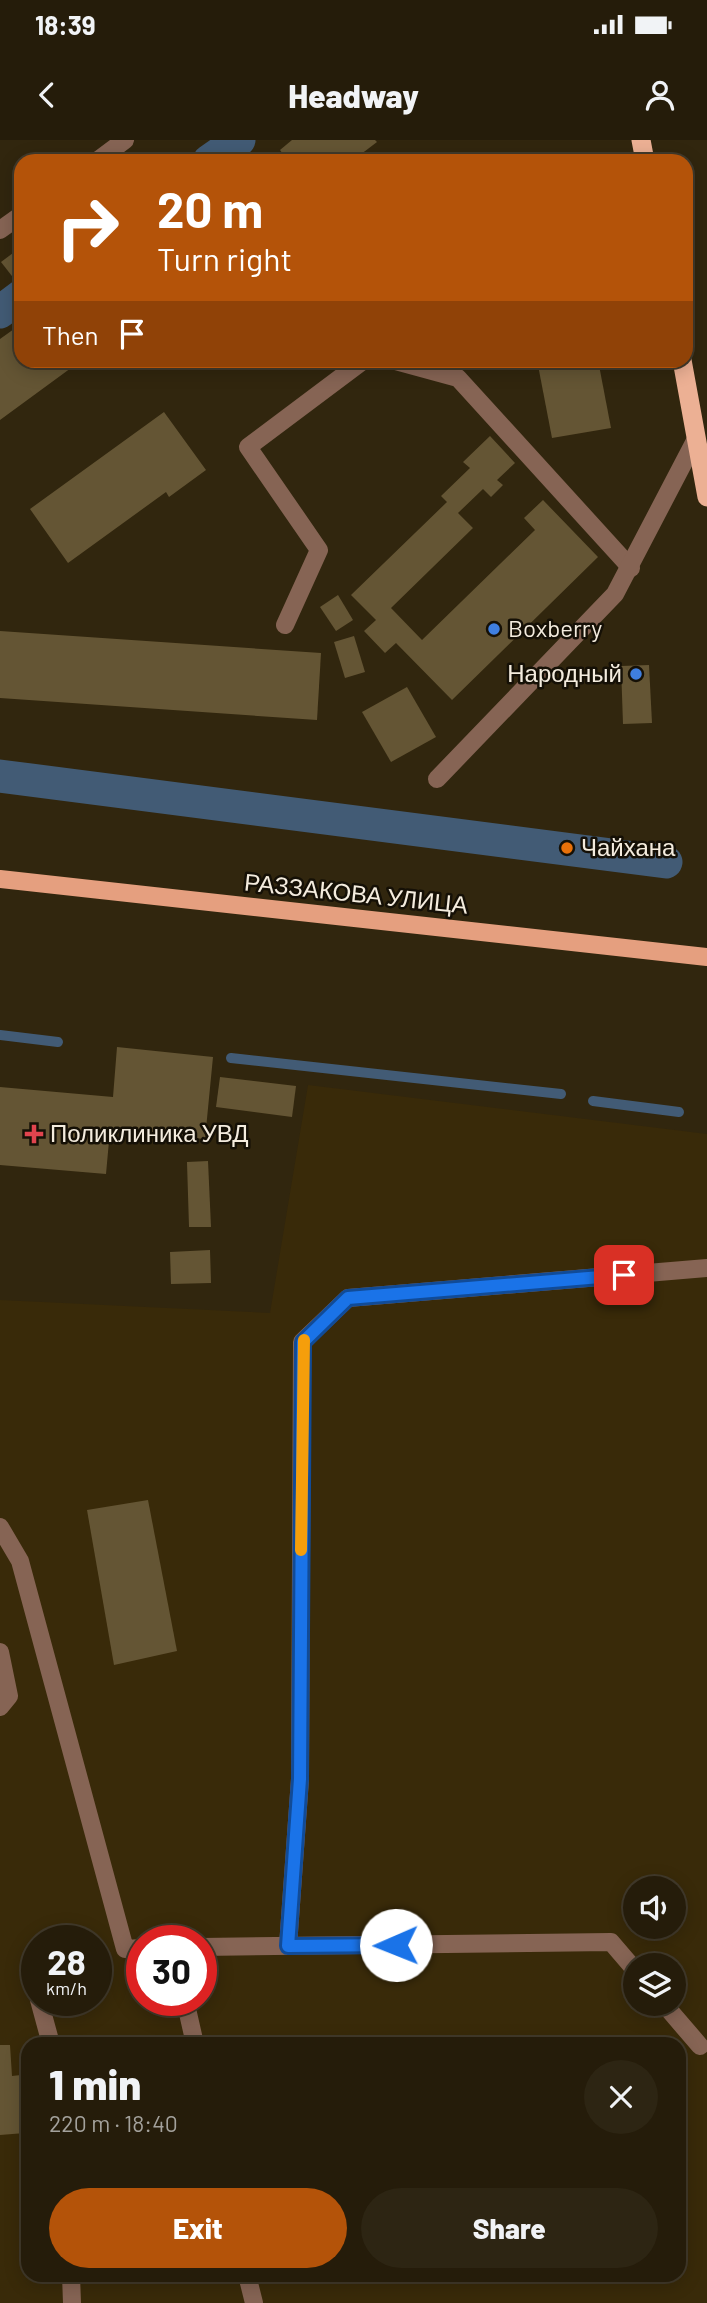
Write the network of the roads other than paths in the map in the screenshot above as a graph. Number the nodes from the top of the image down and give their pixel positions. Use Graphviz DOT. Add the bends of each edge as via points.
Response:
graph roads {
  1 [pos="125,140"];
  2 [pos="106,154"];
  3 [pos="353,368"];
  4 [pos="421,368"];
  5 [pos="683,368"];
  6 [pos="696,439"];
  7 [pos="707,498"];
  8 [pos="631,568"];
  9 [pos="285,625"];
  10 [pos="437,779"];
  11 [pos="0,879"];
  12 [pos="707,957"];
  13 [pos="707,1268"];
  14 [pos="0,1527"];
  15 [pos="0,1652"];
  16 [pos="0,1707"];
  17 [pos="288,1946"];
  18 [pos="217,1947"];
  19 [pos="126,1948"];
  20 [pos="623,1956"];
  21 [pos="43,2016"];
  22 [pos="189,2016"];
  23 [pos="674,2016"];
  24 [pos="49,2037"];
  25 [pos="193,2037"];
  26 [pos="700,2046"];
  27 [pos="71,2282"];
  28 [pos="249,2282"];
  29 [pos="72,2303"];
  30 [pos="254,2303"];
  1 -- 2 [label="street"];
  3 -- 9 [label="street" via="248,447 319,550"];
  4 -- 8 [label="street" via="458,378"];
  5 -- 6 [label="highway"];
  6 -- 7 [label="highway"];
  6 -- 8 [label="street"];
  8 -- 10 [label="street" via="615,594"];
  11 -- 12 [label="main road, РАЗЗАКОВА УЛИЦА"];
  13 -- 17 [label="street" via="348,1298 303,1342 300,1779"];
  14 -- 19 [label="street" via="20,1561"];
  15 -- 16 [label="street" via="9,1696"];
  17 -- 18 [label="street"];
  17 -- 20 [label="street" via="611,1942"];
  21 -- 24 [label="street"];
  22 -- 25 [label="street"];
  23 -- 26 [label="street"];
  27 -- 29 [label="street"];
  28 -- 30 [label="street"];
}
